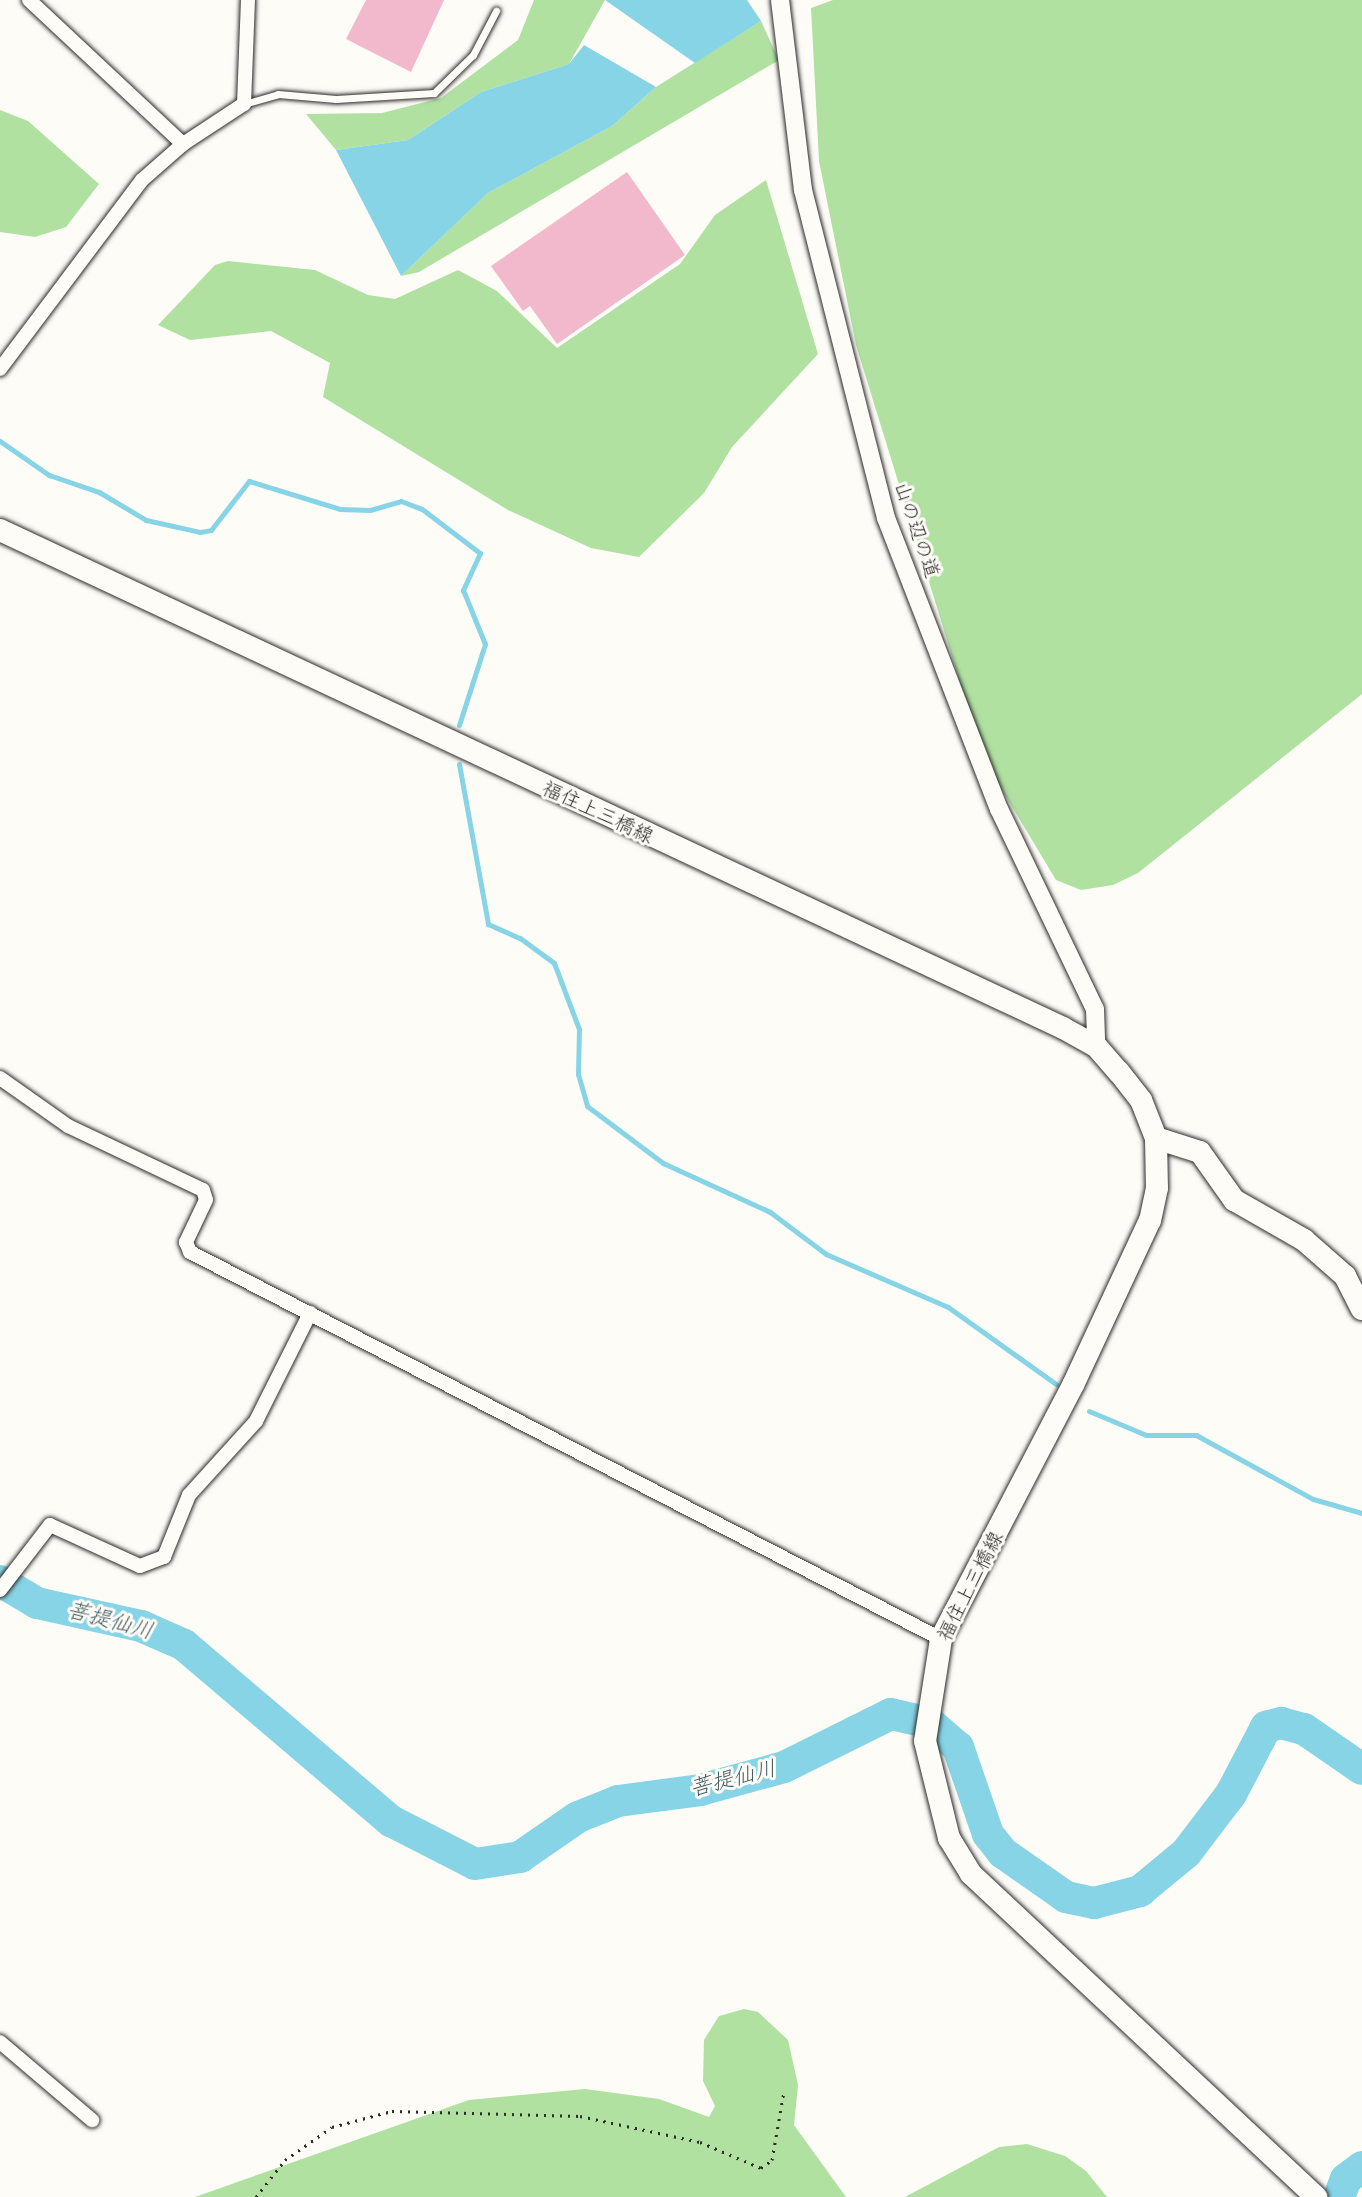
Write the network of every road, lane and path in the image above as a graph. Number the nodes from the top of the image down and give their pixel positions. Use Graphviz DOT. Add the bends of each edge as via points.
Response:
graph roads {
  1 [pos="29,0"];
  2 [pos="248,0"];
  3 [pos="780,0"];
  4 [pos="496,11"];
  5 [pos="244,104"];
  6 [pos="183,144"];
  7 [pos="0,369"];
  8 [pos="0,530"];
  9 [pos="1096,1046"];
  10 [pos="0,1078"];
  11 [pos="1156,1138"];
  12 [pos="1362,1309"];
  13 [pos="310,1313"];
  14 [pos="0,1590"];
  15 [pos="941,1639"];
  16 [pos="0,2042"];
  17 [pos="784,2091"];
  18 [pos="92,2120"];
  19 [pos="256,2197"];
  20 [pos="1316,2197"];
  1 -- 6 [label="street"];
  2 -- 5 [label="street"];
  3 -- 9 [label="street, 山の辺の道" via="803,190 886,518 999,809 1095,1009"];
  4 -- 5 [label="lane" via="473,55 434,93 336,99 278,94"];
  5 -- 6 [label="street"];
  6 -- 7 [label="street" via="142,180"];
  8 -- 9 [label="main road, 福住上三橋線"];
  9 -- 11 [label="main road, 福住上三橋線" via="1141,1100"];
  10 -- 13 [label="street" via="68,1126 203,1190 206,1200 186,1248"];
  11 -- 12 [label="main road" via="1200,1152 1234,1200 1304,1240 1345,1276"];
  11 -- 15 [label="main road, 福住上三橋線" via="1157,1188 1150,1220 1073,1385"];
  13 -- 14 [label="street" via="256,1421 189,1495 164,1557 140,1566 50,1525"];
  13 -- 15 [label="street"];
  15 -- 20 [label="main road, 福住上三橋線" via="927,1701 925,1741 949,1838 971,1874"];
  16 -- 18 [label="street"];
  17 -- 19 [label="path" via="772,2160 761,2168 700,2142 580,2116 392,2111 332,2127 285,2160"];
}
